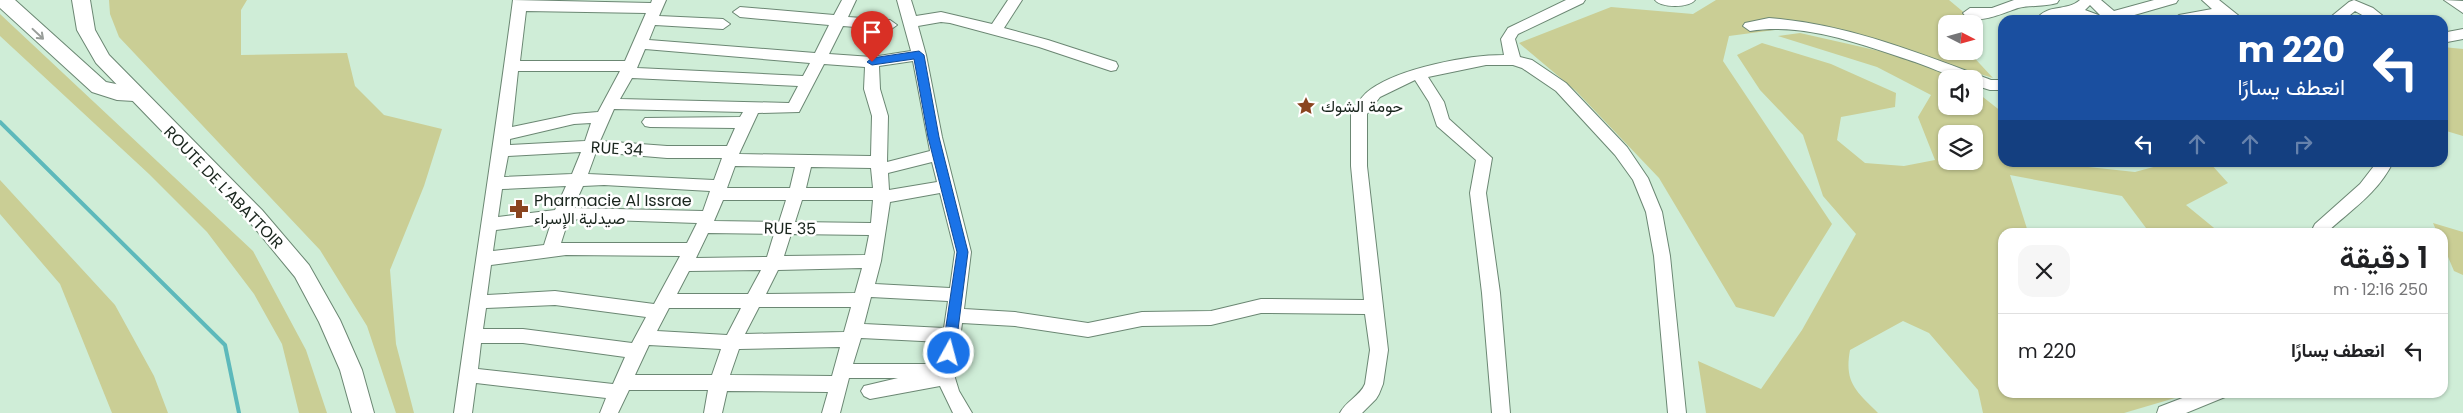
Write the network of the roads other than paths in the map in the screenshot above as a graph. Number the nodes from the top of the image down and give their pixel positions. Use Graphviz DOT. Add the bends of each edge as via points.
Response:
graph roads {
  1 [pos="3,0"];
  2 [pos="81,0"];
  3 [pos="849,0"];
  4 [pos="904,0"];
  5 [pos="1015,0"];
  6 [pos="1578,0"];
  7 [pos="1662,0"];
  8 [pos="1688,0"];
  9 [pos="2052,0"];
  10 [pos="2171,0"];
  11 [pos="2209,0"];
  12 [pos="2451,0"];
  13 [pos="519,3"];
  14 [pos="613,4"];
  15 [pos="2078,7"];
  16 [pos="2463,8"];
  17 [pos="655,9"];
  18 [pos="1977,9"];
  19 [pos="2142,9"];
  20 [pos="740,12"];
  21 [pos="2224,12"];
  22 [pos="2050,15"];
  23 [pos="2097,15"];
  24 [pos="2097,15"];
  25 [pos="2121,15"];
  26 [pos="2149,15"];
  27 [pos="2207,15"];
  28 [pos="2228,15"];
  29 [pos="2341,15"];
  30 [pos="2372,15"];
  31 [pos="839,21"];
  32 [pos="911,22"];
  33 [pos="723,24"];
  34 [pos="890,25"];
  35 [pos="1750,26"];
  36 [pos="996,29"];
  37 [pos="2463,34"];
  38 [pos="2448,37"];
  39 [pos="639,44"];
  40 [pos="919,55"];
  41 [pos="819,59"];
  42 [pos="1513,60"];
  43 [pos="872,62"];
  44 [pos="510,66"];
  45 [pos="1111,66"];
  46 [pos="628,69"];
  47 [pos="1952,70"];
  48 [pos="1418,73"];
  49 [pos="808,82"];
  50 [pos="1983,82"];
  51 [pos="1998,86"];
  52 [pos="134,94"];
  53 [pos="652,105"];
  54 [pos="753,107"];
  55 [pos="606,110"];
  56 [pos="650,122"];
  57 [pos="745,123"];
  58 [pos="502,143"];
  59 [pos="590,146"];
  60 [pos="646,149"];
  61 [pos="938,155"];
  62 [pos="731,156"];
  63 [pos="805,160"];
  64 [pos="879,165"];
  65 [pos="2383,167"];
  66 [pos="578,178"];
  67 [pos="495,183"];
  68 [pos="946,186"];
  69 [pos="719,190"];
  70 [pos="796,194"];
  71 [pos="881,196"];
  72 [pos="561,215"];
  73 [pos="706,222"];
  74 [pos="488,225"];
  75 [pos="783,228"];
  76 [pos="2323,228"];
  77 [pos="878,229"];
  78 [pos="551,250"];
  79 [pos="688,258"];
  80 [pos="484,259"];
  81 [pos="872,261"];
  82 [pos="773,263"];
  83 [pos="864,295"];
  84 [pos="957,295"];
  85 [pos="754,301"];
  86 [pos="477,302"];
  87 [pos="662,306"];
  88 [pos="1372,307"];
  89 [pos="954,316"];
  90 [pos="853,335"];
  91 [pos="950,335"];
  92 [pos="472,336"];
  93 [pos="732,342"];
  94 [pos="641,345"];
  95 [pos="947,374"];
  96 [pos="468,375"];
  97 [pos="840,377"];
  98 [pos="719,383"];
  99 [pos="621,387"];
  100 [pos="870,391"];
  101 [pos="2204,398"];
  102 [pos="957,412"];
  103 [pos="363,413"];
  104 [pos="463,413"];
  105 [pos="609,413"];
  106 [pos="713,413"];
  107 [pos="831,413"];
  108 [pos="1349,413"];
  109 [pos="1501,413"];
  110 [pos="1677,413"];
  111 [pos="2166,413"];
  1 -- 52 [label="highway, one-way" via="99,87"];
  2 -- 52 [label="main road, ROUTE DE L’ABATTOIR" via="86,30 102,59"];
  3 -- 31 [label="street"];
  4 -- 32 [label="street"];
  5 -- 36 [label="street"];
  6 -- 42 [label="street" via="1513,31 1508,39"];
  7 -- 8 [label="street"];
  9 -- 18 [label="street" via="2016,4 1994,13"];
  10 -- 19 [label="street"];
  11 -- 21 [label="street"];
  12 -- 16 [label="street"];
  13 -- 14 [label="street"];
  13 -- 44 [label="street"];
  14 -- 17 [label="street"];
  15 -- 22 [label="street"];
  15 -- 23 [label="street"];
  15 -- 24 [label="street"];
  17 -- 33 [label="street"];
  17 -- 39 [label="street"];
  19 -- 25 [label="street"];
  19 -- 26 [label="street"];
  20 -- 31 [label="street"];
  21 -- 27 [label="street"];
  21 -- 28 [label="street"];
  29 -- 30 [label="street" via="2354,5"];
  31 -- 34 [label="street"];
  31 -- 41 [label="street"];
  32 -- 36 [label="street" via="941,17"];
  32 -- 40 [label="street"];
  35 -- 47 [label="street" via="1780,23 1836,34 1919,57"];
  36 -- 45 [label="street"];
  37 -- 38 [label="street"];
  39 -- 41 [label="street"];
  39 -- 46 [label="street"];
  40 -- 43 [label="street"];
  40 -- 61 [label="street"];
  41 -- 43 [label="street"];
  41 -- 49 [label="street"];
  42 -- 48 [label="street" via="1486,60"];
  42 -- 110 [label="street" via="1541,72 1561,86 1621,151 1640,178 1654,212 1662,256"];
  43 -- 64 [label="street" via="872,89 880,116"];
  44 -- 46 [label="street"];
  44 -- 58 [label="street"];
  46 -- 49 [label="street"];
  46 -- 55 [label="street"];
  48 -- 88 [label="street" via="1375,93 1359,113 1359,166"];
  48 -- 109 [label="street" via="1436,102 1442,122 1484,158 1486,168 1478,193 1491,293"];
  49 -- 54 [label="street" via="794,108"];
  50 -- 51 [label="street"];
  52 -- 103 [label="main road, ROUTE DE L’ABATTOIR" via="255,215 302,271 344,353"];
  53 -- 54 [label="street"];
  53 -- 55 [label="street"];
  53 -- 56 [label="street"];
  54 -- 57 [label="street"];
  55 -- 58 [label="street"];
  55 -- 59 [label="street"];
  56 -- 57 [label="street"];
  56 -- 60 [label="street"];
  57 -- 62 [label="street"];
  58 -- 59 [label="street, RUE 34"];
  58 -- 67 [label="street"];
  59 -- 60 [label="street, RUE 34"];
  59 -- 66 [label="street"];
  60 -- 62 [label="street, RUE 34"];
  61 -- 64 [label="street, RUE 34"];
  61 -- 68 [label="street"];
  62 -- 63 [label="street, RUE 34"];
  62 -- 69 [label="street"];
  63 -- 64 [label="street, RUE 34"];
  63 -- 70 [label="street"];
  64 -- 71 [label="street"];
  65 -- 76 [label="street" via="2370,184"];
  66 -- 67 [label="street"];
  66 -- 69 [label="street"];
  66 -- 72 [label="street"];
  67 -- 74 [label="street"];
  68 -- 71 [label="street"];
  68 -- 84 [label="street" via="962,252"];
  69 -- 70 [label="street"];
  69 -- 73 [label="street"];
  70 -- 71 [label="street"];
  70 -- 75 [label="street"];
  71 -- 77 [label="street"];
  72 -- 73 [label="street, RUE 35" via="578,213"];
  72 -- 74 [label="street, RUE 35"];
  72 -- 78 [label="street"];
  73 -- 75 [label="street, RUE 35"];
  73 -- 79 [label="street"];
  74 -- 80 [label="street"];
  75 -- 77 [label="street, RUE 35"];
  75 -- 82 [label="street"];
  77 -- 81 [label="street"];
  78 -- 79 [label="street"];
  78 -- 80 [label="street"];
  79 -- 82 [label="street"];
  79 -- 87 [label="street"];
  80 -- 86 [label="street"];
  81 -- 82 [label="street"];
  81 -- 83 [label="street"];
  82 -- 85 [label="street"];
  83 -- 84 [label="street"];
  83 -- 85 [label="street"];
  83 -- 90 [label="street"];
  84 -- 89 [label="street"];
  85 -- 87 [label="street"];
  85 -- 93 [label="street"];
  86 -- 87 [label="street" via="555,298"];
  86 -- 92 [label="street"];
  87 -- 94 [label="street"];
  88 -- 89 [label="street" via="1252,307 1211,318 1142,319 1088,330 1015,319"];
  88 -- 108 [label="street" via="1379,350 1374,384 1370,394"];
  89 -- 91 [label="street"];
  90 -- 91 [label="street"];
  90 -- 93 [label="street"];
  90 -- 97 [label="street"];
  91 -- 95 [label="street"];
  92 -- 94 [label="street" via="523,336"];
  92 -- 96 [label="street"];
  93 -- 94 [label="street"];
  93 -- 98 [label="street"];
  94 -- 99 [label="street"];
  95 -- 97 [label="street"];
  95 -- 100 [label="street"];
  95 -- 102 [label="street"];
  96 -- 99 [label="street"];
  96 -- 104 [label="street"];
  97 -- 98 [label="street"];
  97 -- 107 [label="street"];
  98 -- 99 [label="street"];
  98 -- 106 [label="street"];
  99 -- 105 [label="street"];
  101 -- 111 [label="street"];
}
